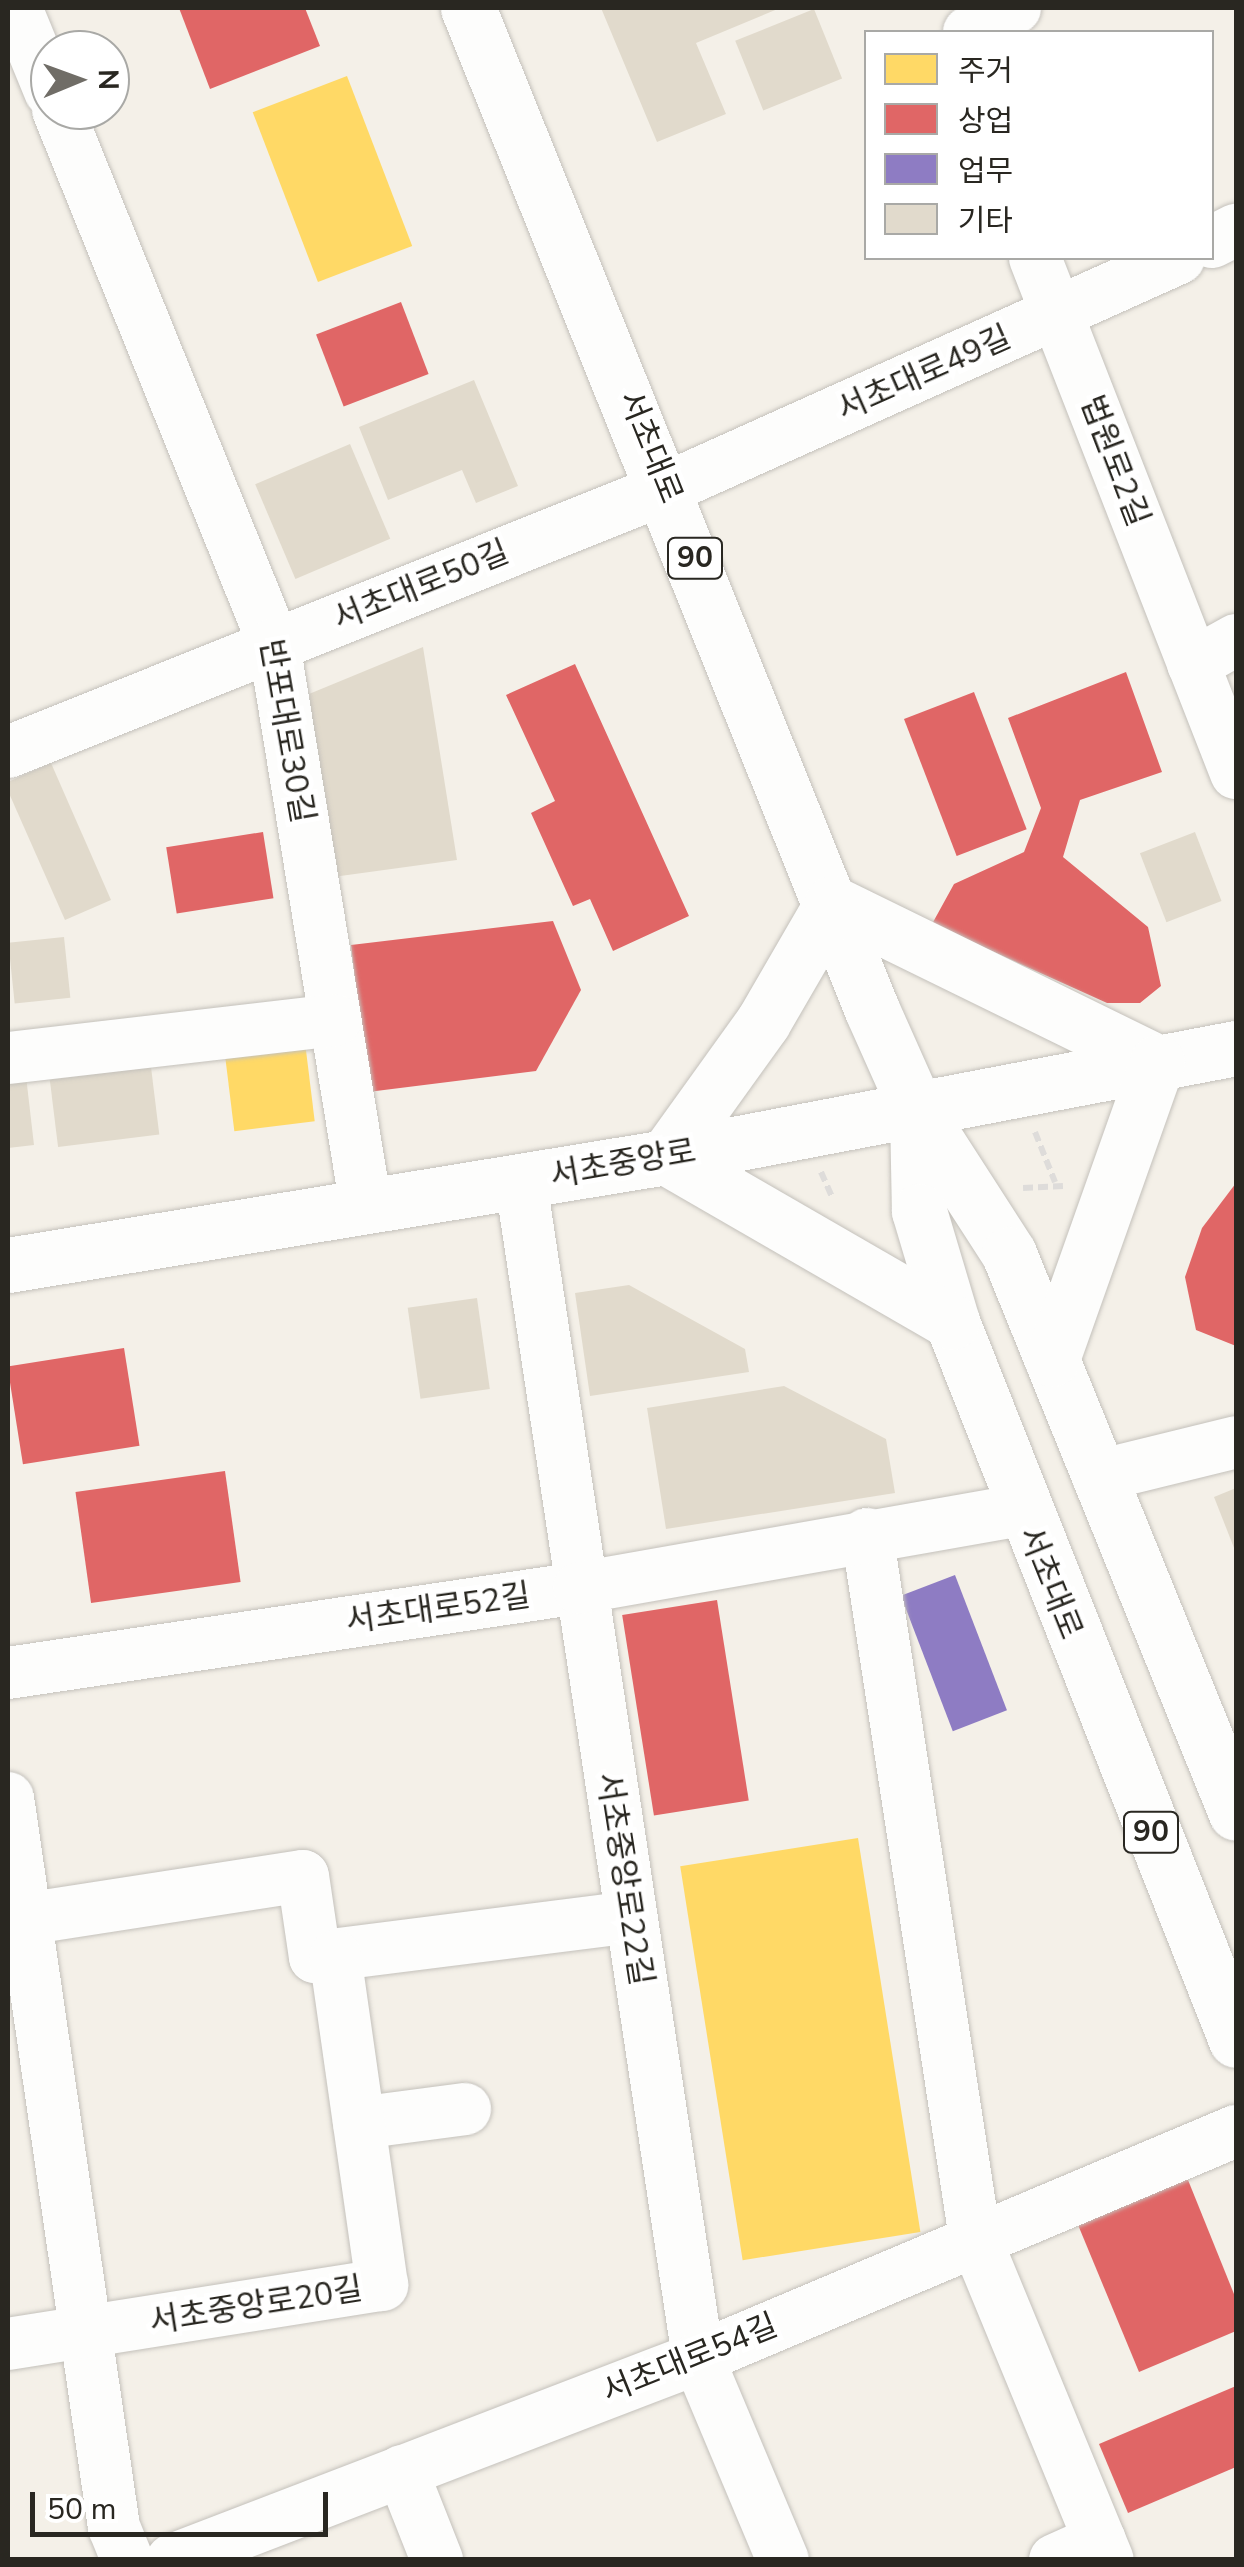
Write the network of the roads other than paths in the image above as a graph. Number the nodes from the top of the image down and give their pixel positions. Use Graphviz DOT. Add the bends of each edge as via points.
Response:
graph roads {
  1 [pos="468,8"];
  2 [pos="1015,8"];
  3 [pos="14,13"];
  4 [pos="973,30"];
  5 [pos="30,48"];
  6 [pos="66,130"];
  7 [pos="1036,260"];
  8 [pos="1175,260"];
  9 [pos="1058,315"];
  10 [pos="668,488"];
  11 [pos="274,644"];
  12 [pos="1215,652"];
  13 [pos="8,752"];
  14 [pos="1236,772"];
  15 [pos="832,904"];
  16 [pos="335,1020"];
  17 [pos="1236,1048"];
  18 [pos="8,1058"];
  19 [pos="1156,1062"];
  20 [pos="917,1112"];
  21 [pos="666,1157"];
  22 [pos="521,1183"];
  23 [pos="366,1207"];
  24 [pos="8,1265"];
  25 [pos="952,1322"];
  26 [pos="1052,1359"];
  27 [pos="1236,1442"];
  28 [pos="1098,1476"];
  29 [pos="1020,1510"];
  30 [pos="867,1534"];
  31 [pos="579,1588"];
  32 [pos="8,1673"];
  33 [pos="8,1798"];
  34 [pos="1236,1813"];
  35 [pos="630,1917"];
  36 [pos="26,1920"];
  37 [pos="334,1956"];
  38 [pos="20,1975"];
  39 [pos="1236,2040"];
  40 [pos="465,2109"];
  41 [pos="359,2123"];
  42 [pos="1236,2131"];
  43 [pos="976,2238"];
  44 [pos="86,2333"];
  45 [pos="8,2344"];
  46 [pos="698,2358"];
  47 [pos="402,2471"];
  48 [pos="1088,2553"];
  49 [pos="127,2560"];
  50 [pos="172,2560"];
  51 [pos="437,2560"];
  52 [pos="783,2560"];
  1 -- 10 [label="main road, 서초대로 / 90"];
  2 -- 4 [label="street"];
  3 -- 5 [label="street"];
  6 -- 11 [label="street, 반포대로30길"];
  7 -- 9 [label="street, 법원로2길"];
  8 -- 9 [label="street, 서초대로49길"];
  9 -- 10 [label="street, 서초대로49길"];
  9 -- 12 [label="street, 법원로2길"];
  10 -- 11 [label="street, 서초대로50길"];
  10 -- 15 [label="main road, 서초대로 / 90"];
  11 -- 13 [label="street, 서초대로50길"];
  11 -- 16 [label="street, 반포대로30길"];
  12 -- 14 [label="street, 법원로2길"];
  15 -- 19 [label="main road"];
  15 -- 20 [label="main road, 서초대로 / 90"];
  15 -- 21 [label="main road" via="763,1022"];
  16 -- 18 [label="street"];
  16 -- 23 [label="street, 반포대로30길"];
  17 -- 19 [label="main road, 서초중앙로"];
  19 -- 20 [label="main road, 서초중앙로"];
  19 -- 26 [label="main road"];
  20 -- 21 [label="main road, 서초중앙로"];
  20 -- 25 [label="main road, 서초대로 / 90" via="919,1211"];
  20 -- 26 [label="main road, 서초대로 / 90" via="980,1197"];
  21 -- 22 [label="main road, 서초중앙로"];
  21 -- 25 [label="main road"];
  22 -- 23 [label="main road, 서초중앙로"];
  22 -- 31 [label="street, 서초중앙로22길"];
  23 -- 24 [label="main road, 서초중앙로"];
  25 -- 29 [label="main road, 서초대로 / 90"];
  26 -- 28 [label="main road, 서초대로 / 90"];
  27 -- 28 [label="street"];
  28 -- 34 [label="main road, 서초대로 / 90"];
  29 -- 30 [label="street, 서초대로52길"];
  29 -- 39 [label="main road, 서초대로 / 90"];
  30 -- 31 [label="street, 서초대로52길"];
  30 -- 43 [label="street"];
  31 -- 32 [label="street, 서초대로52길"];
  31 -- 35 [label="street, 서초중앙로22길"];
  33 -- 36 [label="street"];
  35 -- 37 [label="street"];
  35 -- 46 [label="street, 서초중앙로22길"];
  36 -- 37 [label="street, 서초중앙로20길" via="303,1876 316,1957"];
  36 -- 38 [label="street"];
  37 -- 41 [label="street, 서초중앙로20길"];
  38 -- 44 [label="street"];
  40 -- 41 [label="street"];
  41 -- 44 [label="street, 서초중앙로20길" via="382,2285"];
  42 -- 43 [label="street, 서초대로54길"];
  43 -- 46 [label="street, 서초대로54길"];
  43 -- 48 [label="street"];
  44 -- 45 [label="street, 서초중앙로20길"];
  44 -- 49 [label="street"];
  46 -- 47 [label="street, 서초대로54길"];
  46 -- 52 [label="street, 서초중앙로22길"];
  47 -- 50 [label="street, 서초대로54길"];
  47 -- 51 [label="street"];
}
